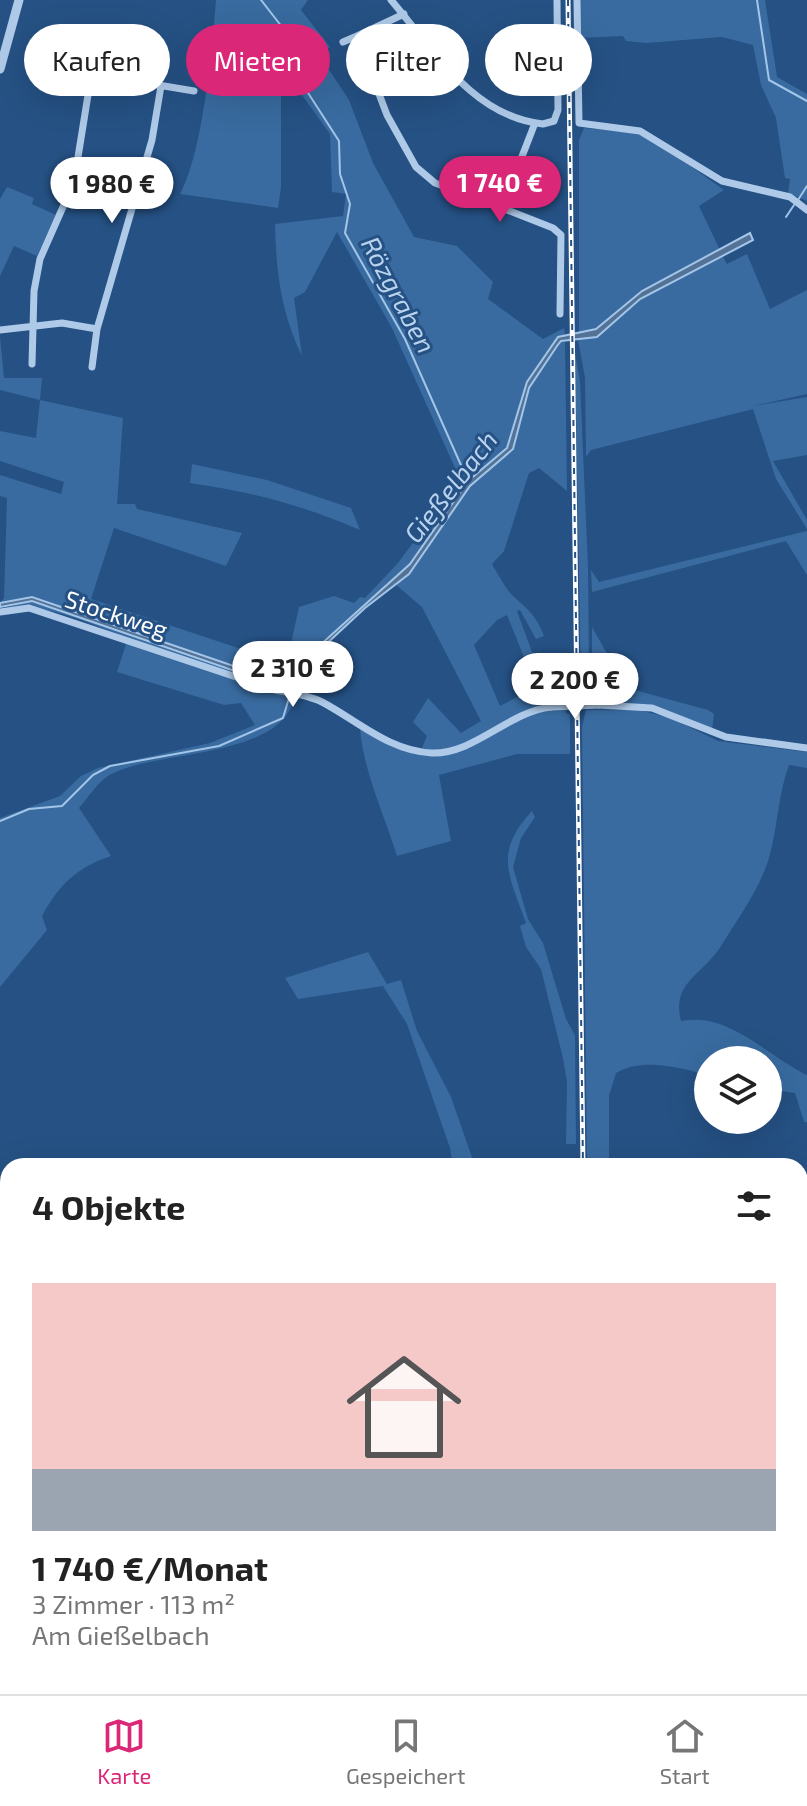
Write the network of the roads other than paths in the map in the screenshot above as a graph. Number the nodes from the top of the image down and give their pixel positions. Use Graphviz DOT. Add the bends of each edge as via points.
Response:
graph roads {
  1 [pos="19,0"];
  2 [pos="391,0"];
  3 [pos="557,0"];
  4 [pos="577,0"];
  5 [pos="404,14"];
  6 [pos="383,24"];
  7 [pos="346,41"];
  8 [pos="343,42"];
  9 [pos="0,69"];
  10 [pos="88,96"];
  11 [pos="159,96"];
  12 [pos="380,96"];
  13 [pos="535,123"];
  14 [pos="502,208"];
  15 [pos="806,208"];
  16 [pos="560,314"];
  17 [pos="34,324"];
  18 [pos="97,329"];
  19 [pos="0,330"];
  20 [pos="32,364"];
  21 [pos="92,367"];
  22 [pos="0,612"];
  23 [pos="807,748"];
  1 -- 9 [label="street"];
  2 -- 5 [label="street"];
  3 -- 13 [label="street" via="557,117 549,124"];
  4 -- 15 [label="street" via="579,123 640,131 722,181 790,197"];
  5 -- 6 [label="street"];
  5 -- 13 [label="street" via="477,98"];
  7 -- 8 [label="street"];
  10 -- 17 [label="street" via="74,182 40,259"];
  11 -- 18 [label="street" via="152,140"];
  12 -- 14 [label="street" via="416,167 435,183"];
  13 -- 14 [label="street"];
  14 -- 16 [label="street" via="561,235"];
  17 -- 18 [label="street"];
  17 -- 19 [label="street"];
  17 -- 20 [label="street"];
  18 -- 21 [label="street"];
  22 -- 23 [label="street, Stockweg, bridge" via="29,608 320,701 379,738 433,753 455,750 525,712 599,705 643,706 726,737"];
}
